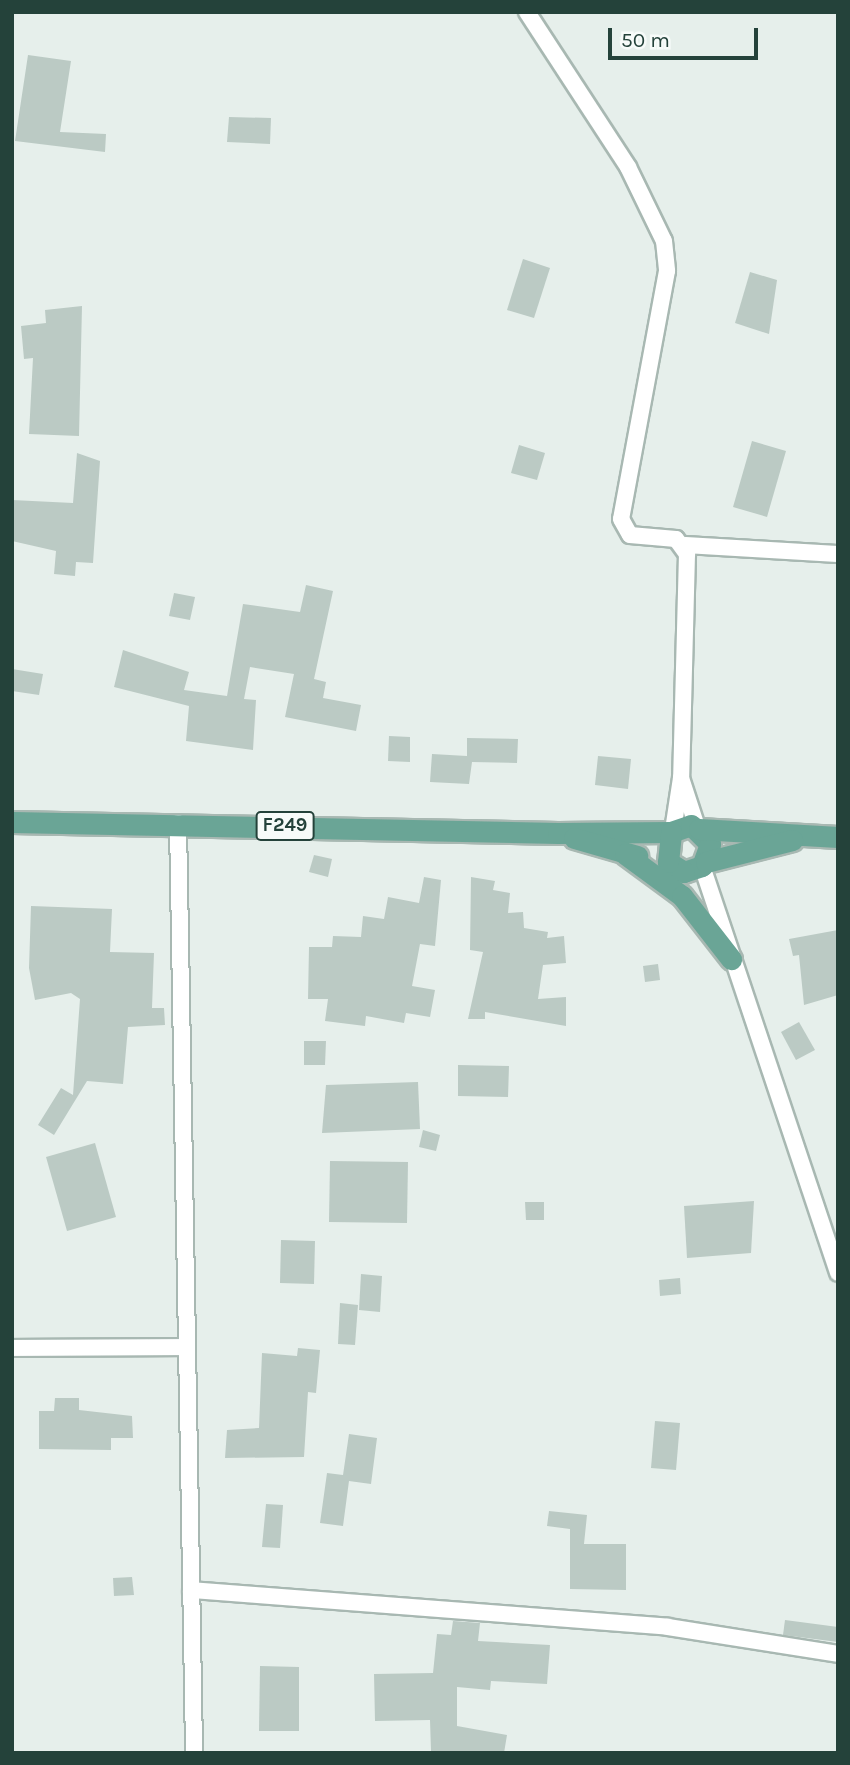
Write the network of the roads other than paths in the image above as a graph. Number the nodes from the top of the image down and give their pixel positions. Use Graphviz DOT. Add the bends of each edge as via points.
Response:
graph roads {
  1 [pos="527,12"];
  2 [pos="684,545"];
  3 [pos="838,554"];
  4 [pos="681,778"];
  5 [pos="12,822"];
  6 [pos="178,823"];
  7 [pos="698,828"];
  8 [pos="672,831"];
  9 [pos="558,834"];
  10 [pos="802,836"];
  11 [pos="838,837"];
  12 [pos="625,854"];
  13 [pos="668,862"];
  14 [pos="704,864"];
  15 [pos="731,958"];
  16 [pos="838,1273"];
  17 [pos="187,1347"];
  18 [pos="12,1348"];
  19 [pos="191,1590"];
  20 [pos="838,1654"];
  21 [pos="194,1753"];
  1 -- 2 [label="street" via="628,167 664,240 667,271 621,519 630,535"];
  2 -- 3 [label="street"];
  2 -- 4 [label="street"];
  4 -- 7 [label="street"];
  4 -- 8 [label="street"];
  5 -- 6 [label="main road, F249"];
  6 -- 9 [label="main road, F249"];
  6 -- 17 [label="street"];
  7 -- 8 [label="main road, F249"];
  7 -- 10 [label="main road, F249"];
  7 -- 14 [label="main road" via="710,844"];
  8 -- 9 [label="main road, F249"];
  8 -- 13 [label="main road"];
  9 -- 12 [label="main road, F249"];
  10 -- 11 [label="main road, F249"];
  10 -- 14 [label="main road, F249"];
  12 -- 13 [label="main road, F249"];
  12 -- 15 [label="main road" via="682,895"];
  13 -- 14 [label="main road, F249" via="684,872"];
  14 -- 15 [label="street"];
  15 -- 16 [label="street"];
  17 -- 18 [label="street"];
  17 -- 19 [label="street"];
  19 -- 20 [label="street" via="668,1627"];
  19 -- 21 [label="street"];
}
